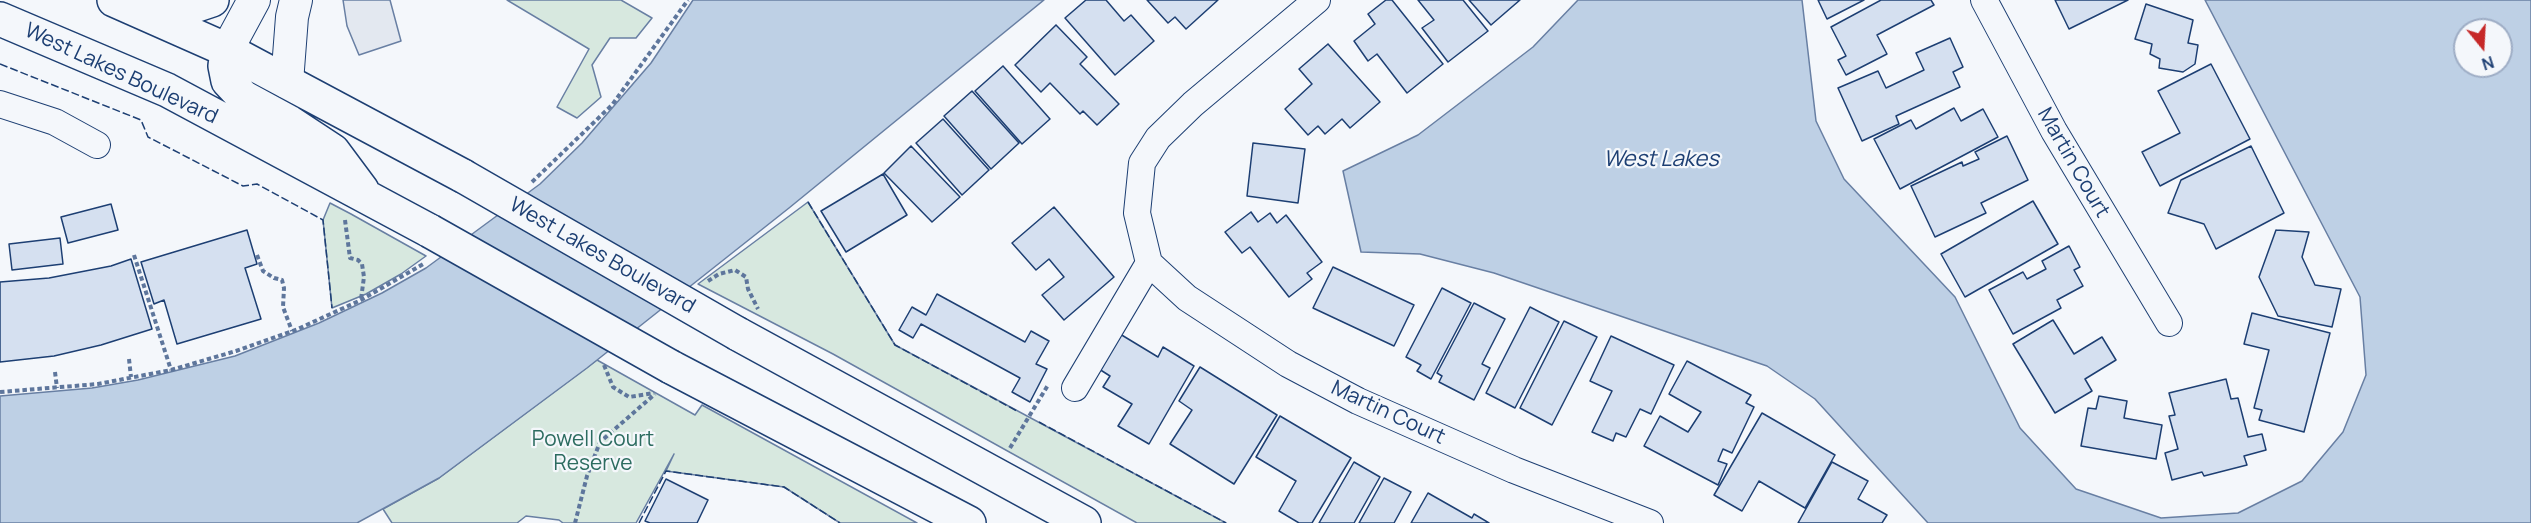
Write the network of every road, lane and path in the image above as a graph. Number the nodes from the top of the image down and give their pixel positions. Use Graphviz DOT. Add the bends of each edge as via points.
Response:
graph roads {
  1 [pos="114,0"];
  2 [pos="212,0"];
  3 [pos="254,0"];
  4 [pos="296,0"];
  5 [pos="688,0"];
  6 [pos="1317,0"];
  7 [pos="1984,0"];
  8 [pos="148,14"];
  9 [pos="0,19"];
  10 [pos="227,50"];
  11 [pos="287,82"];
  12 [pos="0,104"];
  13 [pos="96,146"];
  14 [pos="529,185"];
  15 [pos="357,209"];
  16 [pos="428,247"];
  17 [pos="134,255"];
  18 [pos="256,255"];
  19 [pos="1149,263"];
  20 [pos="707,282"];
  21 [pos="361,300"];
  22 [pos="2169,323"];
  23 [pos="749,324"];
  24 [pos="292,331"];
  25 [pos="129,359"];
  26 [pos="602,359"];
  27 [pos="171,370"];
  28 [pos="55,372"];
  29 [pos="131,377"];
  30 [pos="664,383"];
  31 [pos="1078,383"];
  32 [pos="57,388"];
  33 [pos="0,392"];
  34 [pos="1008,451"];
  35 [pos="575,523"];
  36 [pos="969,523"];
  37 [pos="1084,523"];
  38 [pos="1650,523"];
  1 -- 8 [label="main road, West Lakes Boulevard"];
  2 -- 8 [label="main road" via="185,9"];
  3 -- 10 [label="street"];
  4 -- 11 [label="street"];
  5 -- 14 [label="path" via="612,105"];
  6 -- 19 [label="street" via="1193,104 1158,138 1142,163 1137,213"];
  7 -- 22 [label="street, Martin Court" via="2054,131"];
  8 -- 10 [label="main road, West Lakes Boulevard"];
  9 -- 15 [label="main road, West Lakes Boulevard" via="167,90"];
  10 -- 11 [label="main road, West Lakes Boulevard"];
  10 -- 15 [label="main road" via="228,81 243,97 333,151"];
  11 -- 23 [label="main road, West Lakes Boulevard, bridge"];
  12 -- 13 [label="street" via="55,122"];
  15 -- 16 [label="main road, West Lakes Boulevard"];
  15 -- 21 [label="path" via="350,258 362,264"];
  16 -- 21 [label="path"];
  16 -- 30 [label="main road, West Lakes Boulevard, bridge"];
  17 -- 27 [label="path"];
  18 -- 24 [label="path" via="263,271 282,280 283,308"];
  19 -- 31 [label="street"];
  19 -- 38 [label="street, Martin Court" via="1187,298 1288,364 1359,401 1514,470"];
  20 -- 23 [label="path" via="735,270 746,276"];
  21 -- 24 [label="path"];
  23 -- 37 [label="main road, West Lakes Boulevard"];
  24 -- 27 [label="path"];
  25 -- 29 [label="path"];
  26 -- 30 [label="path" via="613,387 629,397"];
  27 -- 29 [label="path"];
  28 -- 32 [label="path"];
  29 -- 32 [label="path"];
  30 -- 35 [label="path" via="600,442"];
  30 -- 36 [label="main road, West Lakes Boulevard"];
  31 -- 34 [label="path" via="1049,383"];
  32 -- 33 [label="path"];
}
